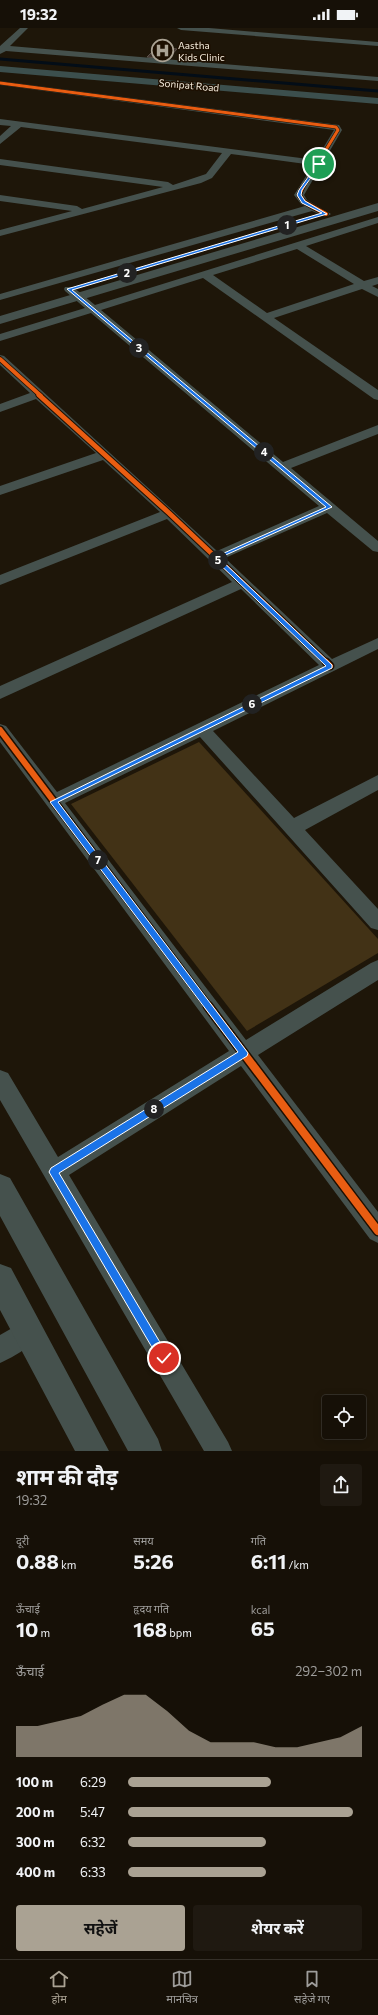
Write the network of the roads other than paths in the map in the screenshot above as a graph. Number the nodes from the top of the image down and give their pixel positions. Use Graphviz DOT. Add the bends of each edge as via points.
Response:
graph roads {
  1 [pos="24,28"];
  2 [pos="181,28"];
  3 [pos="189,28"];
  4 [pos="266,28"];
  5 [pos="284,36"];
  6 [pos="378,44"];
  7 [pos="1,49"];
  8 [pos="0,65"];
  9 [pos="0,69"];
  10 [pos="378,79"];
  11 [pos="0,84"];
  12 [pos="378,97"];
  13 [pos="378,101"];
  14 [pos="0,122"];
  15 [pos="19,124"];
  16 [pos="0,141"];
  17 [pos="228,152"];
  18 [pos="0,162"];
  19 [pos="319,164"];
  20 [pos="176,186"];
  21 [pos="0,198"];
  22 [pos="378,198"];
  23 [pos="378,206"];
  24 [pos="314,207"];
  25 [pos="85,210"];
  26 [pos="326,214"];
  27 [pos="378,220"];
  28 [pos="0,233"];
  29 [pos="298,245"];
  30 [pos="204,274"];
  31 [pos="378,280"];
  32 [pos="364,285"];
  33 [pos="74,293"];
  34 [pos="378,294"];
  35 [pos="0,298"];
  36 [pos="92,309"];
  37 [pos="0,310"];
  38 [pos="266,317"];
  39 [pos="0,320"];
  40 [pos="0,338"];
  41 [pos="0,359"];
  42 [pos="38,394"];
  43 [pos="378,396"];
  44 [pos="0,408"];
  45 [pos="378,429"];
  46 [pos="103,455"];
  47 [pos="281,467"];
  48 [pos="0,491"];
  49 [pos="329,507"];
  50 [pos="169,513"];
  51 [pos="378,548"];
  52 [pos="216,558"];
  53 [pos="0,580"];
  54 [pos="242,582"];
  55 [pos="378,643"];
  56 [pos="330,666"];
  57 [pos="0,693"];
  58 [pos="202,729"];
  59 [pos="0,730"];
  60 [pos="378,782"];
  61 [pos="54,802"];
  62 [pos="292,828"];
  63 [pos="378,922"];
  64 [pos="378,969"];
  65 [pos="244,1053"];
  66 [pos="0,1080"];
  67 [pos="54,1172"];
  68 [pos="0,1188"];
  69 [pos="375,1222"];
  70 [pos="0,1279"];
  71 [pos="28,1331"];
  72 [pos="0,1350"];
  73 [pos="93,1451"];
  74 [pos="146,1451"];
  75 [pos="219,1451"];
  1 -- 7 [label="street"];
  2 -- 3 [label="street"];
  3 -- 5 [label="street"];
  4 -- 5 [label="street"];
  5 -- 6 [label="street"];
  7 -- 10 [label="street"];
  8 -- 12 [label="main road, Sonipat Road"];
  9 -- 13 [label="main road, Sonipat Road"];
  11 -- 19 [label="street" via="336,127 338,130"];
  14 -- 15 [label="street"];
  15 -- 16 [label="street"];
  15 -- 17 [label="street"];
  17 -- 19 [label="street"];
  17 -- 20 [label="street" via="205,178"];
  18 -- 20 [label="street"];
  19 -- 24 [label="street" via="299,195 304,202"];
  20 -- 25 [label="street"];
  21 -- 25 [label="street"];
  22 -- 26 [label="street"];
  23 -- 33 [label="street"];
  24 -- 26 [label="street"];
  24 -- 35 [label="street"];
  25 -- 28 [label="street"];
  26 -- 33 [label="street"];
  27 -- 29 [label="street"];
  29 -- 30 [label="street"];
  29 -- 32 [label="street"];
  30 -- 36 [label="street"];
  30 -- 38 [label="street"];
  31 -- 32 [label="street"];
  32 -- 34 [label="street"];
  32 -- 38 [label="street"];
  33 -- 36 [label="street"];
  33 -- 37 [label="street"];
  33 -- 39 [label="street"];
  36 -- 40 [label="street"];
  36 -- 47 [label="street"];
  38 -- 43 [label="street"];
  41 -- 42 [label="street"];
  42 -- 44 [label="street"];
  42 -- 46 [label="street"];
  45 -- 47 [label="street"];
  46 -- 48 [label="street"];
  46 -- 50 [label="street"];
  47 -- 49 [label="street"];
  49 -- 51 [label="street"];
  49 -- 52 [label="street"];
  50 -- 52 [label="street"];
  50 -- 53 [label="street"];
  52 -- 54 [label="street"];
  54 -- 56 [label="street"];
  54 -- 57 [label="street"];
  55 -- 56 [label="street"];
  56 -- 58 [label="street"];
  58 -- 61 [label="street"];
  58 -- 62 [label="street"];
  59 -- 61 [label="street"];
  60 -- 62 [label="street"];
  61 -- 65 [label="street"];
  62 -- 63 [label="street"];
  64 -- 65 [label="street"];
  65 -- 67 [label="street"];
  65 -- 69 [label="street"];
  66 -- 67 [label="street"];
  67 -- 75 [label="street"];
  68 -- 74 [label="street"];
  70 -- 71 [label="street"];
  71 -- 72 [label="street"];
  71 -- 73 [label="street"];
}
